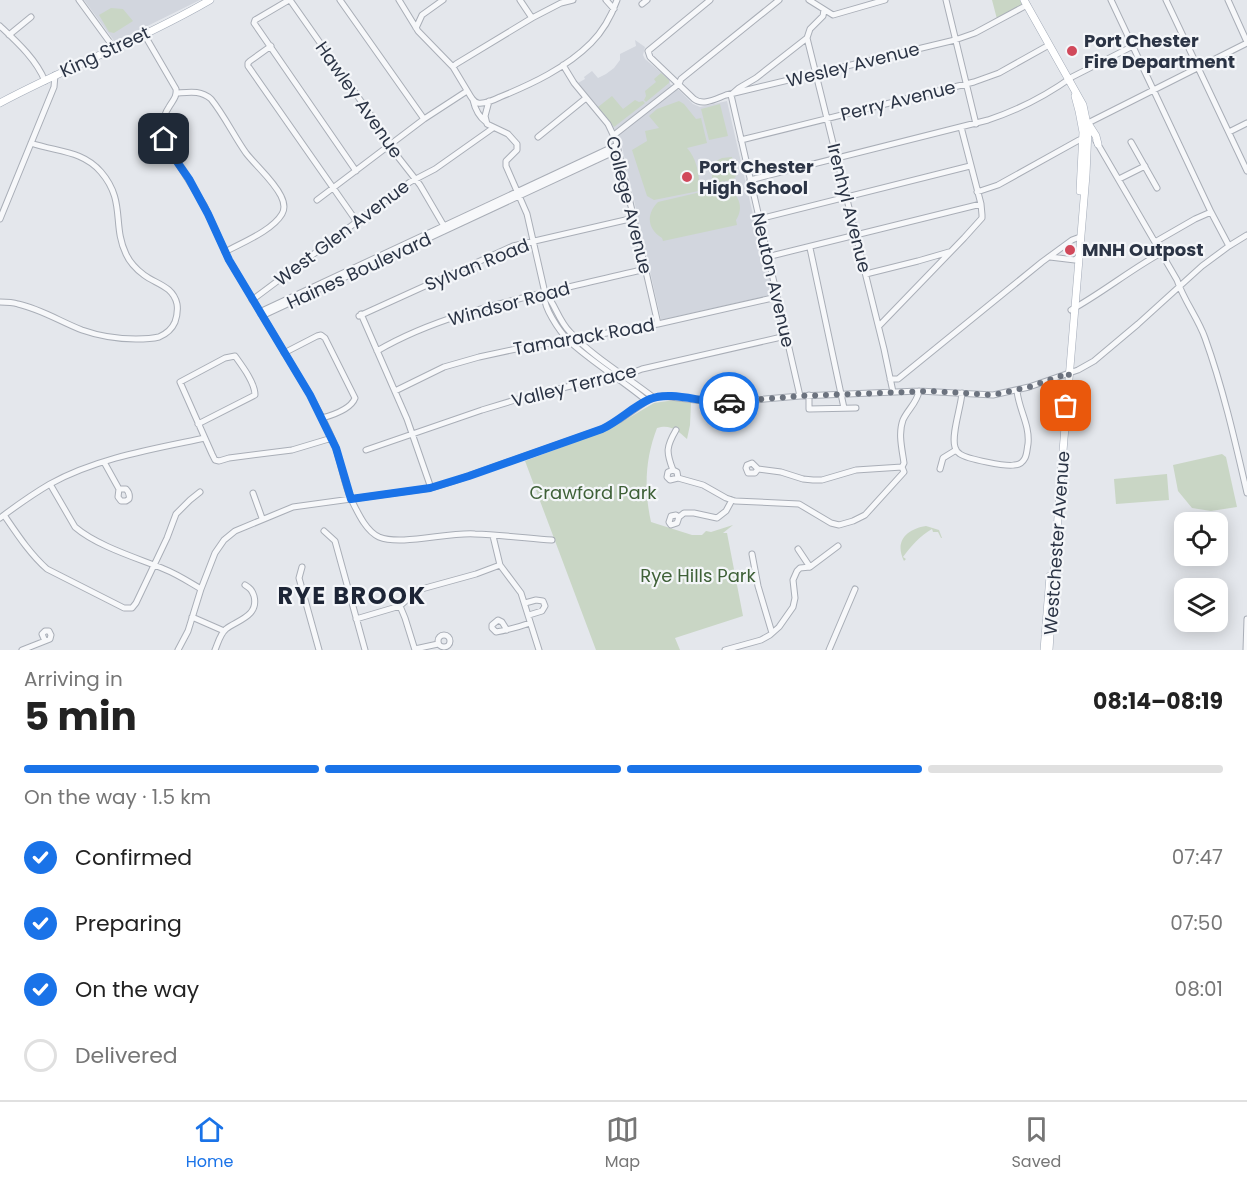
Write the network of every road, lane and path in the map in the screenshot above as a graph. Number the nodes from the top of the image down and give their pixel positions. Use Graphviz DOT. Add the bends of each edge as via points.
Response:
graph roads {
  1 [pos="79,0"];
  2 [pos="210,0"];
  3 [pos="290,0"];
  4 [pos="340,0"];
  5 [pos="399,0"];
  6 [pos="443,0"];
  7 [pos="520,0"];
  8 [pos="573,0"];
  9 [pos="606,0"];
  10 [pos="617,0"];
  11 [pos="710,0"];
  12 [pos="779,0"];
  13 [pos="809,0"];
  14 [pos="861,0"];
  15 [pos="883,0"];
  16 [pos="946,0"];
  17 [pos="1111,0"];
  18 [pos="1166,0"];
  19 [pos="1227,0"];
  20 [pos="1026,3"];
  21 [pos="860,8"];
  22 [pos="614,9"];
  23 [pos="824,10"];
  24 [pos="422,15"];
  25 [pos="835,15"];
  26 [pos="409,16"];
  27 [pos="31,18"];
  28 [pos="532,18"];
  29 [pos="819,21"];
  30 [pos="0,26"];
  31 [pos="416,28"];
  32 [pos="144,34"];
  33 [pos="9,35"];
  34 [pos="807,38"];
  35 [pos="956,40"];
  36 [pos="1247,43"];
  37 [pos="1049,45"];
  38 [pos="271,46"];
  39 [pos="1133,46"];
  40 [pos="114,48"];
  41 [pos="563,65"];
  42 [pos="453,67"];
  43 [pos="1198,67"];
  44 [pos="55,75"];
  45 [pos="815,75"];
  46 [pos="756,78"];
  47 [pos="45,81"];
  48 [pos="1069,81"];
  49 [pos="679,84"];
  50 [pos="967,84"];
  51 [pos="754,90"];
  52 [pos="1154,90"];
  53 [pos="467,92"];
  54 [pos="177,93"];
  55 [pos="731,95"];
  56 [pos="586,98"];
  57 [pos="473,100"];
  58 [pos="489,101"];
  59 [pos="0,103"];
  60 [pos="826,118"];
  61 [pos="424,119"];
  62 [pos="486,122"];
  63 [pos="1088,123"];
  64 [pos="1247,123"];
  65 [pos="976,124"];
  66 [pos="961,127"];
  67 [pos="493,128"];
  68 [pos="1229,132"];
  69 [pos="614,135"];
  70 [pos="538,137"];
  71 [pos="741,140"];
  72 [pos="1087,140"];
  73 [pos="1131,142"];
  74 [pos="31,143"];
  75 [pos="1098,144"];
  76 [pos="391,145"];
  77 [pos="617,147"];
  78 [pos="837,158"];
  79 [pos="970,166"];
  80 [pos="1144,166"];
  81 [pos="356,171"];
  82 [pos="1247,171"];
  83 [pos="415,179"];
  84 [pos="1119,179"];
  85 [pos="750,180"];
  86 [pos="1157,188"];
  87 [pos="333,189"];
  88 [pos="977,192"];
  89 [pos="518,194"];
  90 [pos="846,197"];
  91 [pos="317,200"];
  92 [pos="981,204"];
  93 [pos="1211,212"];
  94 [pos="634,218"];
  95 [pos="0,219"];
  96 [pos="759,219"];
  97 [pos="357,222"];
  98 [pos="445,228"];
  99 [pos="856,235"];
  100 [pos="1247,235"];
  101 [pos="1078,237"];
  102 [pos="534,241"];
  103 [pos="1155,242"];
  104 [pos="1229,246"];
  105 [pos="810,248"];
  106 [pos="951,251"];
  107 [pos="225,252"];
  108 [pos="1161,253"];
  109 [pos="767,257"];
  110 [pos="1050,257"];
  111 [pos="1077,258"];
  112 [pos="646,269"];
  113 [pos="866,274"];
  114 [pos="1179,286"];
  115 [pos="545,293"];
  116 [pos="777,297"];
  117 [pos="252,300"];
  118 [pos="0,302"];
  119 [pos="1073,309"];
  120 [pos="261,314"];
  121 [pos="658,324"];
  122 [pos="879,326"];
  123 [pos="786,336"];
  124 [pos="576,338"];
  125 [pos="568,340"];
  126 [pos="377,351"];
  127 [pos="284,353"];
  128 [pos="1067,374"];
  129 [pos="614,375"];
  130 [pos="624,376"];
  131 [pos="890,378"];
  132 [pos="395,391"];
  133 [pos="919,391"];
  134 [pos="1017,391"];
  135 [pos="893,392"];
  136 [pos="962,393"];
  137 [pos="841,394"];
  138 [pos="809,395"];
  139 [pos="800,396"];
  140 [pos="654,398"];
  141 [pos="647,401"];
  142 [pos="844,408"];
  143 [pos="856,408"];
  144 [pos="322,418"];
  145 [pos="198,424"];
  146 [pos="676,430"];
  147 [pos="412,434"];
  148 [pos="205,438"];
  149 [pos="332,438"];
  150 [pos="366,450"];
  151 [pos="956,450"];
  152 [pos="104,462"];
  153 [pos="902,467"];
  154 [pos="758,469"];
  155 [pos="940,469"];
  156 [pos="50,484"];
  157 [pos="430,488"];
  158 [pos="119,489"];
  159 [pos="200,492"];
  160 [pos="253,493"];
  161 [pos="1247,493"];
  162 [pos="351,499"];
  163 [pos="732,500"];
  164 [pos="2,516"];
  165 [pos="679,517"];
  166 [pos="262,518"];
  167 [pos="324,531"];
  168 [pos="494,536"];
  169 [pos="552,540"];
  170 [pos="838,546"];
  171 [pos="798,549"];
  172 [pos="752,554"];
  173 [pos="153,566"];
  174 [pos="500,566"];
  175 [pos="302,567"];
  176 [pos="810,567"];
  177 [pos="245,585"];
  178 [pos="201,589"];
  179 [pos="855,589"];
  180 [pos="525,603"];
  181 [pos="400,606"];
  182 [pos="529,615"];
  183 [pos="192,617"];
  184 [pos="356,619"];
  185 [pos="1247,619"];
  186 [pos="530,624"];
  187 [pos="507,630"];
  188 [pos="224,631"];
  189 [pos="772,633"];
  190 [pos="45,641"];
  191 [pos="438,644"];
  192 [pos="316,649"];
  193 [pos="22,650"];
  194 [pos="178,650"];
  195 [pos="214,650"];
  196 [pos="365,650"];
  197 [pos="415,650"];
  198 [pos="538,650"];
  199 [pos="728,650"];
  200 [pos="829,650"];
  201 [pos="1044,650"];
  202 [pos="1049,650"];
  203 [pos="1246,650"];
  1 -- 40 [label="street"];
  2 -- 32 [label="main road, King Street"];
  3 -- 38 [label="street" via="254,21"];
  3 -- 76 [label="street, Hawley Avenue"];
  4 -- 61 [label="street"];
  5 -- 26 [label="street"];
  6 -- 24 [label="street"];
  7 -- 28 [label="street"];
  8 -- 28 [label="street"];
  9 -- 22 [label="street"];
  10 -- 22 [label="street"];
  11 -- 49 [label="street" via="648,51"];
  12 -- 49 [label="street"];
  13 -- 23 [label="street"];
  14 -- 21 [label="street"];
  15 -- 21 [label="street"];
  16 -- 35 [label="street"];
  17 -- 39 [label="street"];
  18 -- 43 [label="street"];
  19 -- 36 [label="street"];
  20 -- 35 [label="street, Wesley Avenue"];
  20 -- 37 [label="main road, Westchester Avenue"];
  21 -- 25 [label="street"];
  22 -- 41 [label="street" via="593,41"];
  23 -- 25 [label="street"];
  23 -- 29 [label="street"];
  24 -- 26 [label="street"];
  24 -- 31 [label="street"];
  25 -- 29 [label="street"];
  26 -- 31 [label="street"];
  27 -- 33 [label="street"];
  28 -- 42 [label="street"];
  29 -- 34 [label="street"];
  30 -- 33 [label="street"];
  31 -- 42 [label="street"];
  32 -- 40 [label="main road, King Street"];
  32 -- 54 [label="street"];
  33 -- 47 [label="street"];
  34 -- 45 [label="street, Irenhyl Avenue"];
  34 -- 46 [label="street"];
  35 -- 45 [label="street, Wesley Avenue"];
  35 -- 50 [label="street"];
  36 -- 43 [label="street"];
  37 -- 48 [label="main road, Westchester Avenue"];
  37 -- 50 [label="street, Perry Avenue" via="992,76"];
  38 -- 81 [label="street"];
  38 -- 87 [label="street" via="248,66"];
  39 -- 48 [label="street"];
  39 -- 52 [label="street"];
  40 -- 44 [label="main road, King Street"];
  41 -- 56 [label="street, College Avenue"];
  41 -- 58 [label="street"];
  42 -- 53 [label="street"];
  43 -- 52 [label="street"];
  43 -- 68 [label="street"];
  44 -- 47 [label="main road, King Street"];
  44 -- 74 [label="street" via="54,87"];
  45 -- 51 [label="street, Wesley Avenue"];
  45 -- 60 [label="street, Irenhyl Avenue"];
  46 -- 51 [label="street"];
  46 -- 55 [label="street"];
  47 -- 59 [label="main road, King Street"];
  48 -- 63 [label="main road, Westchester Avenue"];
  48 -- 65 [label="street" via="1021,108"];
  48 -- 72 [label="main road, Westchester Avenue"];
  49 -- 55 [label="street, Wesley Avenue" via="699,102"];
  49 -- 69 [label="street"];
  50 -- 60 [label="street, Perry Avenue"];
  50 -- 65 [label="street"];
  51 -- 55 [label="street, Wesley Avenue"];
  52 -- 63 [label="street"];
  52 -- 93 [label="street"];
  53 -- 57 [label="street"];
  53 -- 61 [label="street"];
  54 -- 107 [label="street" via="164,118 164,139 193,186"];
  54 -- 107 [label="street" via="198,92 211,99 239,143 281,195 283,213 276,221"];
  55 -- 71 [label="street, Neuton Avenue"];
  56 -- 69 [label="street, College Avenue"];
  56 -- 70 [label="street"];
  57 -- 58 [label="street"];
  57 -- 62 [label="street" via="476,111"];
  58 -- 62 [label="street"];
  60 -- 71 [label="street, Perry Avenue"];
  60 -- 78 [label="street, Irenhyl Avenue"];
  61 -- 76 [label="street"];
  62 -- 67 [label="street"];
  63 -- 72 [label="main road, Westchester Avenue"];
  63 -- 75 [label="main road"];
  64 -- 68 [label="street"];
  65 -- 66 [label="street"];
  66 -- 78 [label="street"];
  66 -- 79 [label="street"];
  67 -- 83 [label="street, West Glen Avenue"];
  67 -- 89 [label="street" via="508,134 517,144 517,150 506,163"];
  68 -- 82 [label="street"];
  69 -- 77 [label="street, College Avenue"];
  71 -- 85 [label="street, Neuton Avenue"];
  72 -- 75 [label="street" via="1094,138"];
  72 -- 88 [label="street" via="1078,140 998,185"];
  72 -- 101 [label="main road, Westchester Avenue"];
  73 -- 80 [label="street"];
  74 -- 95 [label="street"];
  74 -- 118 [label="street" via="71,152 102,173 117,200 126,255 136,269 172,292 177,315 163,335 128,339 92,333 18,303"];
  75 -- 84 [label="street"];
  76 -- 81 [label="street"];
  76 -- 83 [label="street, Hawley Avenue"];
  77 -- 89 [label="street, Haines Boulevard"];
  77 -- 94 [label="street, College Avenue"];
  78 -- 85 [label="street"];
  78 -- 90 [label="street, Irenhyl Avenue"];
  79 -- 88 [label="street"];
  79 -- 90 [label="street"];
  80 -- 84 [label="street"];
  80 -- 86 [label="street"];
  81 -- 87 [label="street"];
  83 -- 97 [label="street, West Glen Avenue"];
  83 -- 98 [label="street, Hawley Avenue"];
  84 -- 103 [label="street"];
  85 -- 96 [label="street, Neuton Avenue"];
  87 -- 91 [label="street"];
  87 -- 97 [label="street"];
  88 -- 92 [label="street"];
  89 -- 98 [label="street, Haines Boulevard"];
  89 -- 102 [label="street"];
  90 -- 96 [label="street"];
  90 -- 99 [label="street, Irenhyl Avenue"];
  92 -- 99 [label="street"];
  92 -- 106 [label="street" via="982,218"];
  93 -- 103 [label="street"];
  93 -- 104 [label="street"];
  94 -- 102 [label="street, Sylvan Road"];
  94 -- 112 [label="street, College Avenue"];
  96 -- 109 [label="street, Neuton Avenue"];
  97 -- 117 [label="street, West Glen Avenue"];
  98 -- 120 [label="street, Haines Boulevard"];
  99 -- 105 [label="street"];
  99 -- 113 [label="street, Irenhyl Avenue"];
  100 -- 104 [label="street"];
  101 -- 110 [label="street"];
  101 -- 111 [label="main road, Westchester Avenue"];
  102 -- 115 [label="street"];
  102 -- 126 [label="street, Sylvan Road" via="511,247 360,315"];
  103 -- 108 [label="street"];
  104 -- 114 [label="street"];
  105 -- 109 [label="street"];
  105 -- 137 [label="street"];
  106 -- 113 [label="street"];
  106 -- 122 [label="street"];
  107 -- 117 [label="street"];
  108 -- 114 [label="street"];
  108 -- 119 [label="street"];
  109 -- 116 [label="street, Neuton Avenue"];
  110 -- 111 [label="street"];
  110 -- 131 [label="street" via="898,379"];
  111 -- 119 [label="main road, Westchester Avenue"];
  112 -- 115 [label="street, Windsor Road"];
  112 -- 121 [label="street, College Avenue"];
  113 -- 122 [label="street, Irenhyl Avenue"];
  114 -- 128 [label="street" via="1109,350"];
  114 -- 161 [label="street" via="1206,341"];
  115 -- 124 [label="street" via="561,322"];
  115 -- 125 [label="street" via="551,316"];
  115 -- 126 [label="street, Windsor Road" via="458,316"];
  116 -- 121 [label="street, Tamarack Road"];
  116 -- 123 [label="street, Neuton Avenue"];
  117 -- 120 [label="street"];
  119 -- 128 [label="main road, Westchester Avenue"];
  120 -- 127 [label="street"];
  121 -- 124 [label="street, Tamarack Road"];
  122 -- 131 [label="street, Irenhyl Avenue"];
  123 -- 130 [label="street, Valley Terrace"];
  123 -- 139 [label="street, Neuton Avenue"];
  124 -- 125 [label="street, Tamarack Road"];
  124 -- 130 [label="street"];
  125 -- 129 [label="street"];
  125 -- 132 [label="street, Tamarack Road" via="456,363"];
  126 -- 132 [label="street"];
  127 -- 144 [label="street"];
  127 -- 144 [label="street" via="317,336 323,336 330,347 356,398 350,406"];
  128 -- 134 [label="street"];
  128 -- 201 [label="main road, Westchester Avenue"];
  128 -- 202 [label="main road, Westchester Avenue"];
  129 -- 130 [label="street, Valley Terrace"];
  129 -- 141 [label="street"];
  129 -- 147 [label="street, Valley Terrace" via="515,400"];
  130 -- 140 [label="street"];
  131 -- 135 [label="street, Irenhyl Avenue"];
  132 -- 147 [label="street"];
  133 -- 135 [label="street"];
  133 -- 136 [label="street"];
  133 -- 153 [label="street" via="900,430"];
  134 -- 136 [label="street" via="993,395"];
  134 -- 151 [label="street" via="1028,429 1027,453 1022,461 1005,465 962,456"];
  135 -- 137 [label="street"];
  136 -- 151 [label="street" via="954,435"];
  137 -- 138 [label="street"];
  137 -- 142 [label="street"];
  138 -- 139 [label="street"];
  138 -- 142 [label="street" via="809,409"];
  139 -- 140 [label="street" via="720,403 670,396"];
  140 -- 141 [label="street"];
  141 -- 157 [label="street" via="602,429"];
  142 -- 143 [label="street"];
  144 -- 149 [label="street"];
  145 -- 145 [label="street" via="255,395 235,356 180,382"];
  145 -- 148 [label="street"];
  146 -- 163 [label="street" via="668,446 673,470 667,474 670,480 703,485"];
  147 -- 150 [label="street, Valley Terrace"];
  147 -- 157 [label="street"];
  148 -- 149 [label="street" via="219,461 292,450"];
  148 -- 152 [label="street"];
  149 -- 162 [label="street"];
  151 -- 155 [label="street" via="943,458"];
  152 -- 156 [label="street"];
  152 -- 158 [label="street"];
  153 -- 154 [label="street" via="856,470 813,480"];
  153 -- 163 [label="street" via="904,472 871,509 858,519 839,525 800,504"];
  156 -- 164 [label="street"];
  156 -- 173 [label="street" via="79,530"];
  157 -- 162 [label="street"];
  159 -- 173 [label="street" via="176,514"];
  160 -- 166 [label="street"];
  162 -- 166 [label="street" via="304,504"];
  162 -- 168 [label="street" via="364,523 374,534 385,538 405,540 473,533"];
  163 -- 165 [label="street" via="717,518 694,513"];
  164 -- 173 [label="street" via="47,569 124,608 132,608 136,603"];
  166 -- 178 [label="street" via="224,540"];
  167 -- 184 [label="street" via="334,541"];
  168 -- 169 [label="street"];
  168 -- 174 [label="street"];
  170 -- 176 [label="street"];
  171 -- 176 [label="street"];
  172 -- 189 [label="street"];
  173 -- 178 [label="street"];
  174 -- 180 [label="street"];
  174 -- 181 [label="street" via="418,590"];
  175 -- 192 [label="street" via="299,578"];
  176 -- 189 [label="street" via="800,568 794,575 793,607"];
  177 -- 188 [label="street" via="255,599 253,610"];
  178 -- 183 [label="street"];
  179 -- 200 [label="street"];
  180 -- 182 [label="street"];
  180 -- 182 [label="street" via="540,600 545,606"];
  181 -- 184 [label="street"];
  181 -- 197 [label="street"];
  182 -- 186 [label="street"];
  183 -- 188 [label="street"];
  183 -- 194 [label="street"];
  184 -- 196 [label="street"];
  185 -- 203 [label="street"];
  186 -- 187 [label="street"];
  186 -- 198 [label="street"];
  188 -- 195 [label="street"];
  189 -- 199 [label="street"];
  190 -- 193 [label="street"];
  191 -- 197 [label="street"];
}
